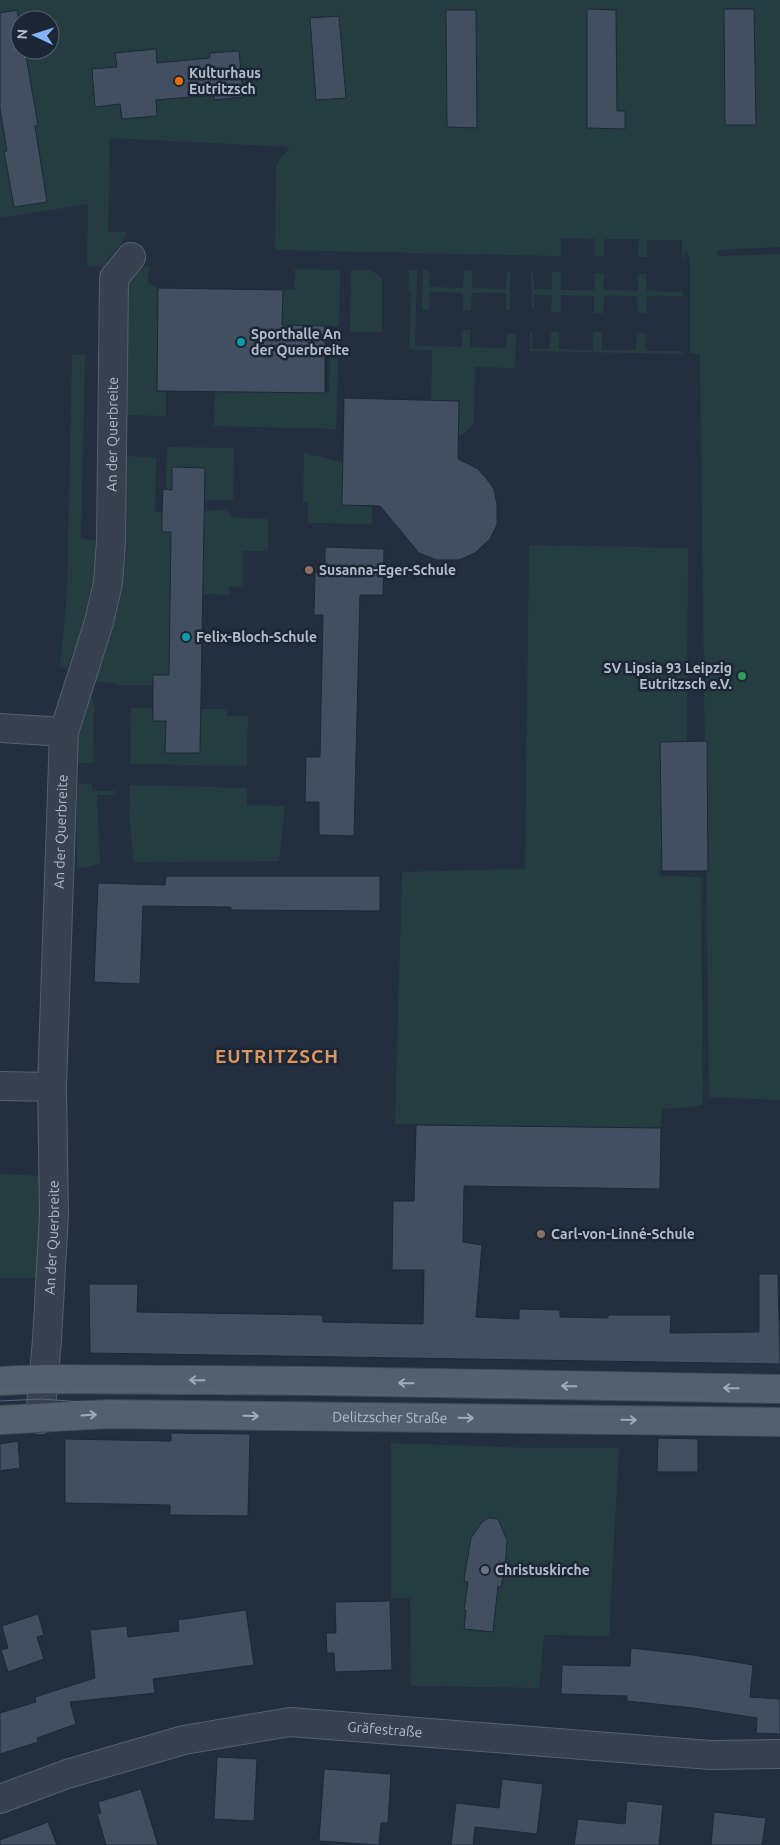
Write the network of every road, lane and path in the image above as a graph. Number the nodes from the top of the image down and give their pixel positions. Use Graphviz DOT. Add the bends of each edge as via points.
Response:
graph roads {
  1 [pos="130,257"];
  2 [pos="0,728"];
  3 [pos="64,732"];
  4 [pos="0,1086"];
  5 [pos="52,1087"];
  6 [pos="43,1379"];
  7 [pos="0,1381"];
  8 [pos="780,1389"];
  9 [pos="40,1419"];
  10 [pos="0,1420"];
  11 [pos="780,1422"];
  12 [pos="780,1754"];
  13 [pos="0,1799"];
  1 -- 3 [label="street, An der Querbreite" via="114,278 108,583"];
  2 -- 3 [label="street"];
  3 -- 5 [label="street, An der Querbreite"];
  4 -- 5 [label="street"];
  5 -- 6 [label="street, An der Querbreite" via="54,1214"];
  6 -- 7 [label="main road"];
  8 -- 6 [label="main road, one-way"];
  6 -- 9 [label="street, An der Querbreite"];
  9 -- 10 [label="main road, Delitzscher Straße"];
  9 -- 11 [label="main road, Delitzscher Straße, one-way" via="108,1414"];
  12 -- 13 [label="street, Gräfestraße" via="710,1755 290,1722 184,1740 66,1774"];
}
